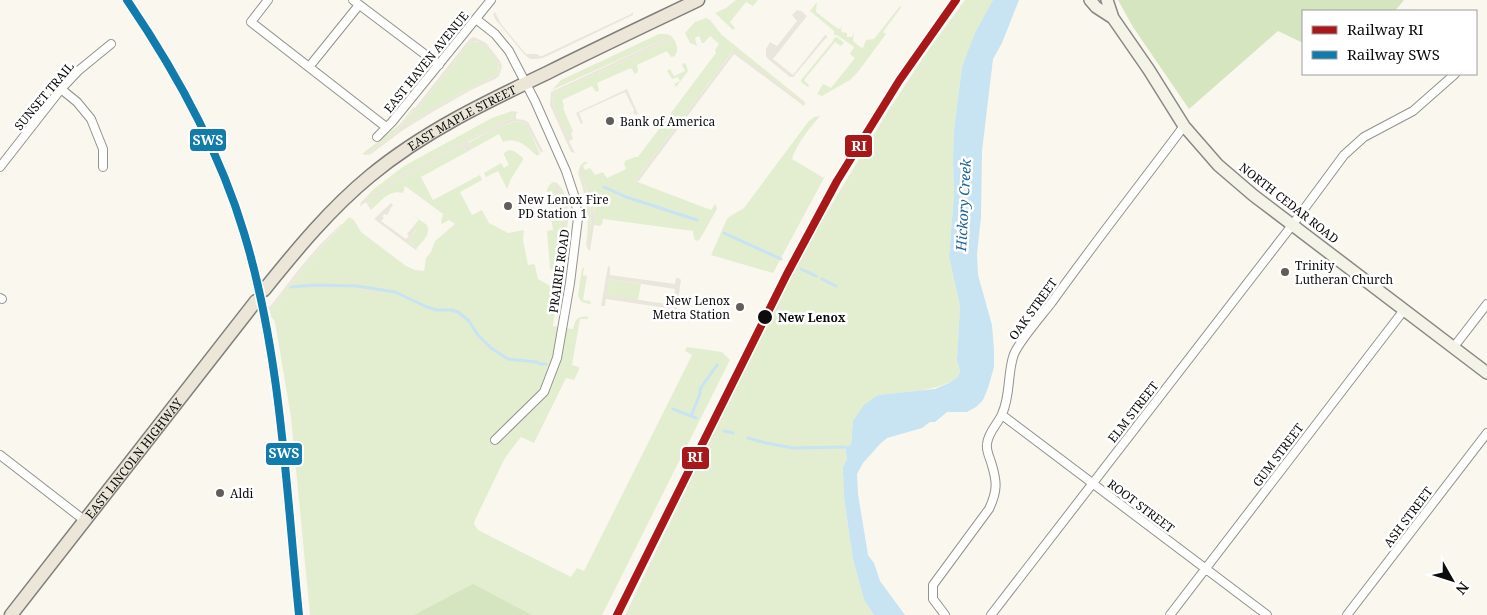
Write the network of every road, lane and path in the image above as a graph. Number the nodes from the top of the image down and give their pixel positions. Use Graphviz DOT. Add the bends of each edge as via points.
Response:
graph roads {
  1 [pos="268,0"];
  2 [pos="491,0"];
  3 [pos="698,0"];
  4 [pos="1090,0"];
  5 [pos="1107,0"];
  6 [pos="356,2"];
  7 [pos="1113,18"];
  8 [pos="476,19"];
  9 [pos="111,44"];
  10 [pos="439,65"];
  11 [pos="309,66"];
  12 [pos="1453,75"];
  13 [pos="526,83"];
  14 [pos="61,89"];
  15 [pos="1184,126"];
  16 [pos="386,127"];
  17 [pos="377,137"];
  18 [pos="103,166"];
  19 [pos="0,167"];
  20 [pos="1293,224"];
  21 [pos="264,290"];
  22 [pos="256,301"];
  23 [pos="1487,304"];
  24 [pos="1404,310"];
  25 [pos="1454,348"];
  26 [pos="1487,373"];
  27 [pos="1002,415"];
  28 [pos="1487,433"];
  29 [pos="495,440"];
  30 [pos="0,455"];
  31 [pos="1092,484"];
  32 [pos="84,520"];
  33 [pos="1206,569"];
  34 [pos="11,615"];
  35 [pos="945,615"];
  36 [pos="991,615"];
  37 [pos="1170,615"];
  38 [pos="1267,615"];
  39 [pos="1347,615"];
  1 -- 11 [label="street" via="251,22"];
  2 -- 8 [label="street, EAST HAVEN AVENUE"];
  3 -- 13 [label="main road, EAST MAPLE STREET"];
  4 -- 7 [label="street, NORTH CEDAR ROAD"];
  5 -- 7 [label="street, NORTH CEDAR ROAD"];
  6 -- 10 [label="street"];
  6 -- 11 [label="street"];
  7 -- 15 [label="street, NORTH CEDAR ROAD"];
  8 -- 10 [label="street, EAST HAVEN AVENUE"];
  8 -- 13 [label="street, PRAIRIE ROAD" via="508,51"];
  9 -- 14 [label="street, SUNSET TRAIL"];
  10 -- 16 [label="street, EAST HAVEN AVENUE"];
  11 -- 16 [label="street"];
  12 -- 20 [label="street, ELM STREET" via="1413,110 1364,136 1344,155"];
  13 -- 21 [label="main road, EAST MAPLE STREET" via="413,144 371,175 316,227"];
  13 -- 29 [label="street, PRAIRIE ROAD" via="566,171 578,218 557,358 544,392"];
  14 -- 18 [label="street" via="91,119 103,150"];
  14 -- 19 [label="street, SUNSET TRAIL"];
  15 -- 20 [label="street, NORTH CEDAR ROAD" via="1218,165"];
  15 -- 27 [label="street, OAK STREET" via="1015,353"];
  16 -- 17 [label="street, EAST HAVEN AVENUE"];
  20 -- 24 [label="street, NORTH CEDAR ROAD"];
  20 -- 31 [label="street, ELM STREET"];
  22 -- 32 [label="main road, EAST LINCOLN HIGHWAY"];
  23 -- 25 [label="street"];
  24 -- 25 [label="street, NORTH CEDAR ROAD"];
  24 -- 33 [label="street, GUM STREET"];
  25 -- 26 [label="street, NORTH CEDAR ROAD"];
  27 -- 31 [label="street, ROOT STREET"];
  27 -- 35 [label="street, OAK STREET" via="989,434 986,449 996,475 994,498 933,585 933,599"];
  28 -- 39 [label="street, ASH STREET"];
  30 -- 32 [label="street"];
  31 -- 33 [label="street, ROOT STREET"];
  31 -- 36 [label="street, ELM STREET"];
  32 -- 34 [label="main road, EAST LINCOLN HIGHWAY"];
  33 -- 37 [label="street, GUM STREET"];
  33 -- 38 [label="street, ROOT STREET"];
}
